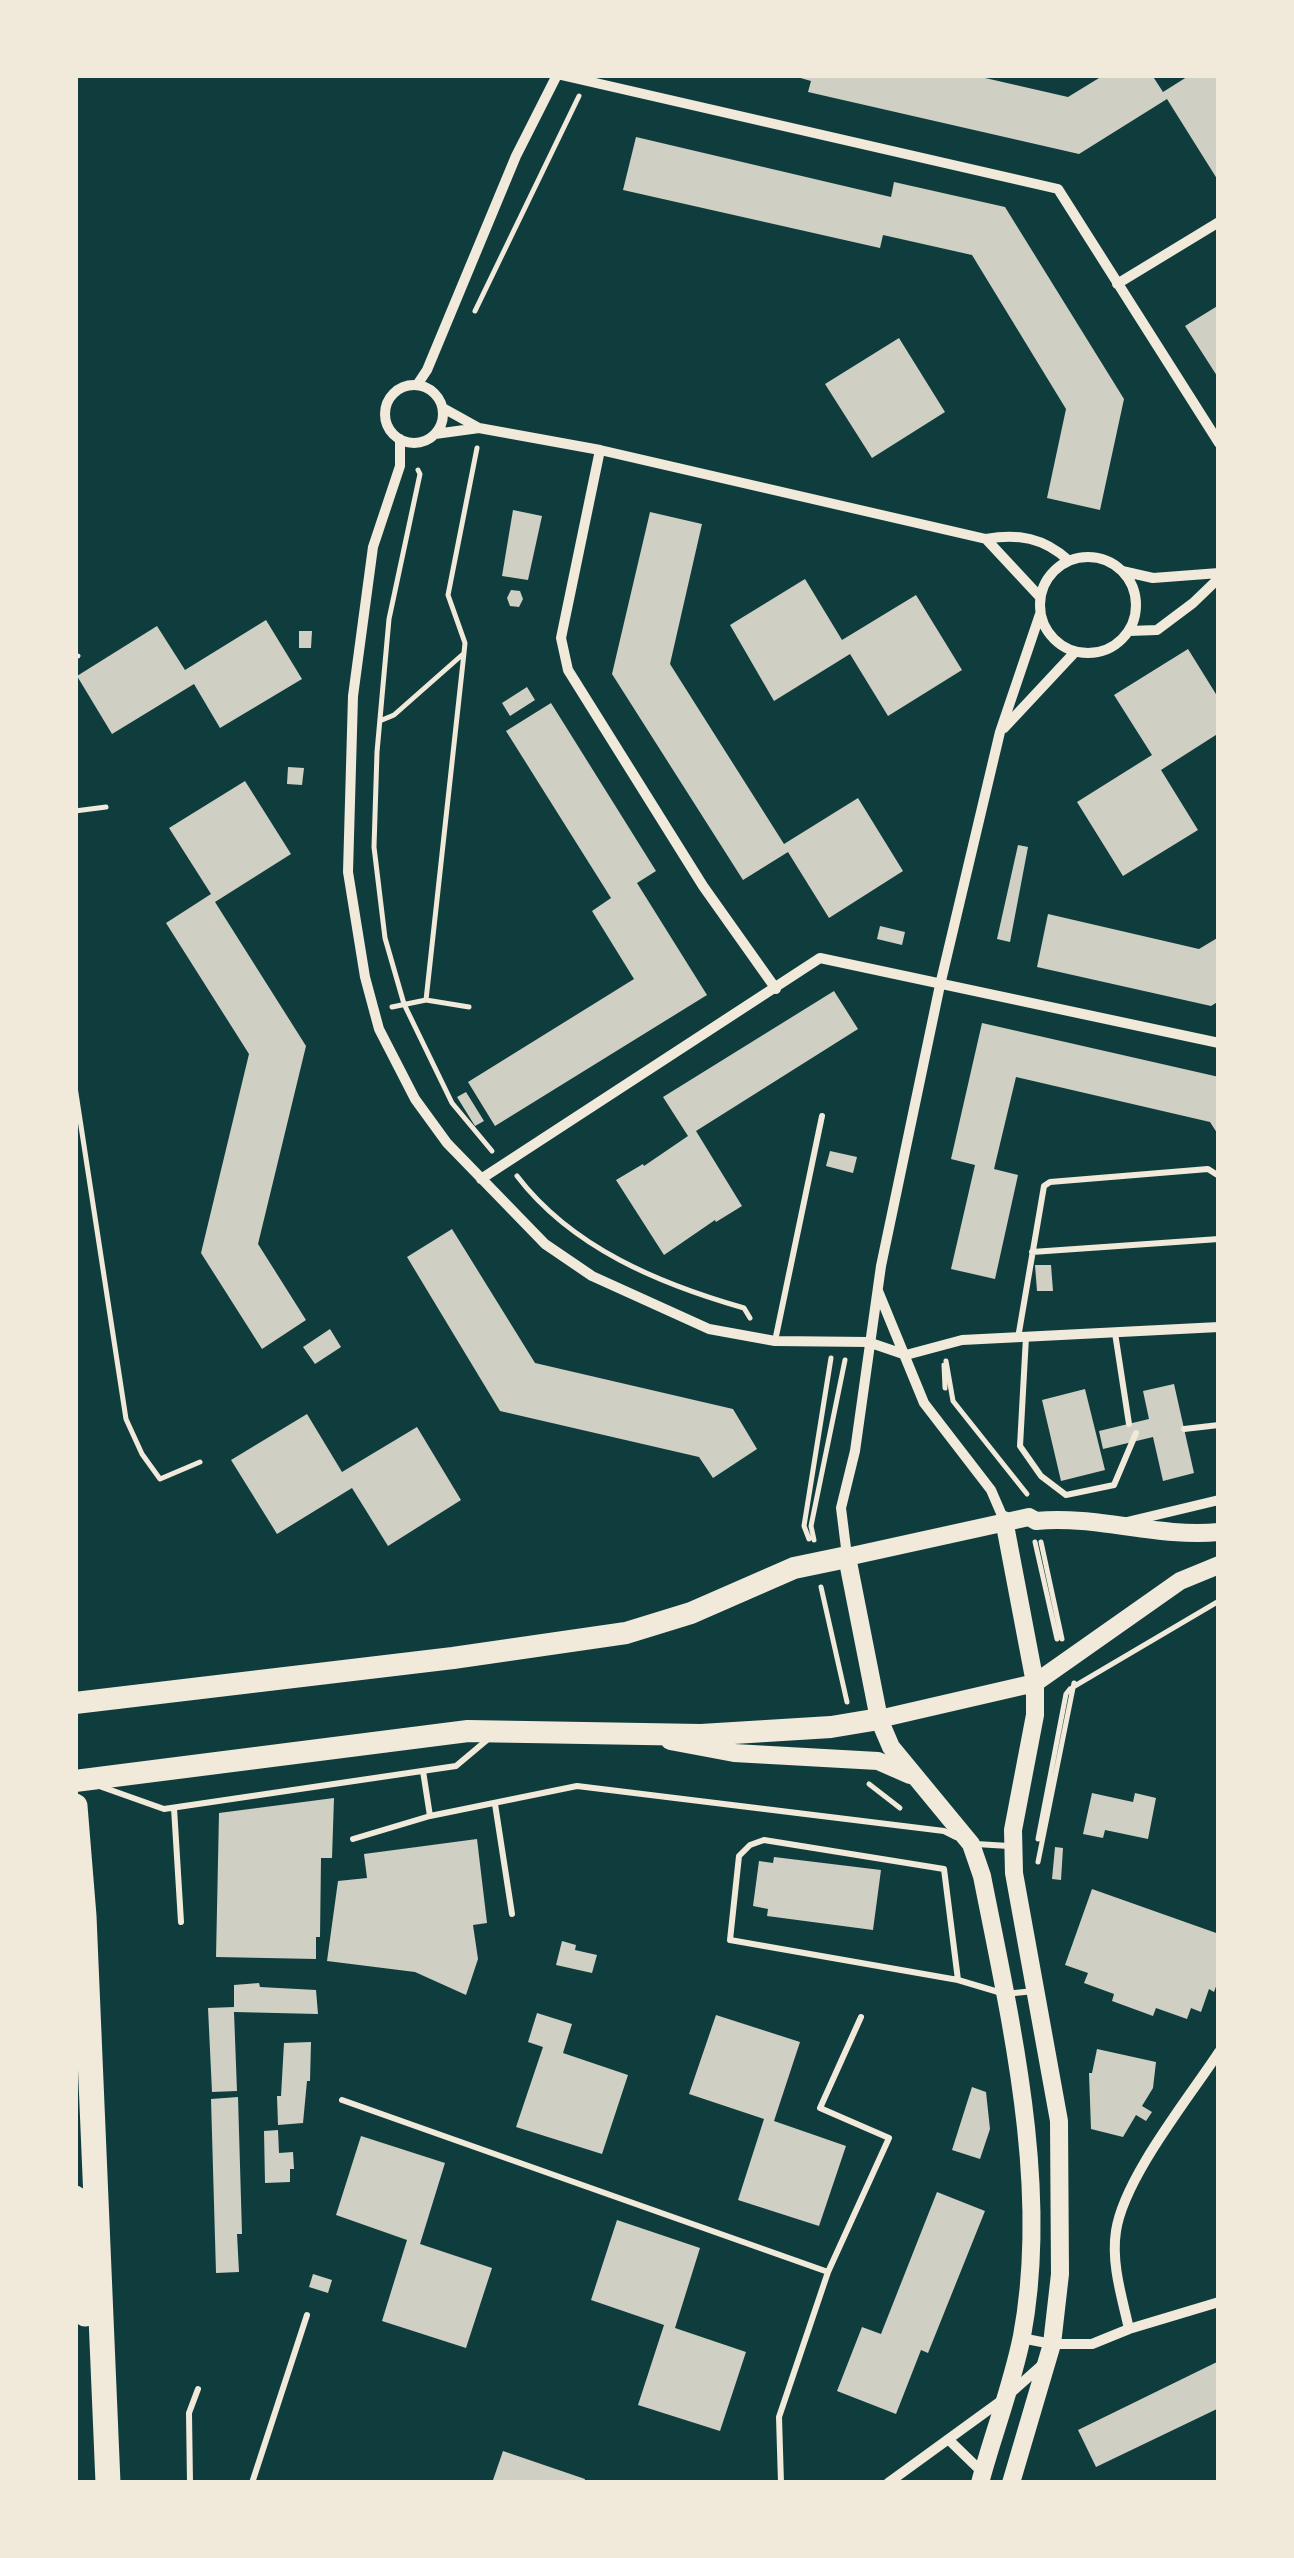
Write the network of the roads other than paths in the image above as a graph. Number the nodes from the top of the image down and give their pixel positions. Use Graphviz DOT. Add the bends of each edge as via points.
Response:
graph roads {
  1 [pos="559,75"];
  2 [pos="1219,222"];
  3 [pos="1117,284"];
  4 [pos="418,385"];
  5 [pos="443,408"];
  6 [pos="480,428"];
  7 [pos="436,434"];
  8 [pos="400,439"];
  9 [pos="420,442"];
  10 [pos="1219,442"];
  11 [pos="600,450"];
  12 [pos="404,461"];
  13 [pos="986,539"];
  14 [pos="1068,560"];
  15 [pos="1122,570"];
  16 [pos="1219,576"];
  17 [pos="1040,597"];
  18 [pos="1040,614"];
  19 [pos="1130,631"];
  20 [pos="1075,652"];
  21 [pos="1000,732"];
  22 [pos="940,984"];
  23 [pos="776,989"];
  24 [pos="1219,1042"];
  25 [pos="822,1116"];
  26 [pos="1219,1176"];
  27 [pos="480,1179"];
  28 [pos="1219,1239"];
  29 [pos="1032,1252"];
  30 [pos="877,1288"];
  31 [pos="1219,1328"];
  32 [pos="1114,1333"];
  33 [pos="1022,1337"];
  34 [pos="774,1341"];
  35 [pos="868,1347"];
  36 [pos="906,1355"];
  37 [pos="1129,1424"];
  38 [pos="1219,1425"];
  39 [pos="1184,1429"];
  40 [pos="1136,1433"];
  41 [pos="1219,1500"];
  42 [pos="1004,1520"];
  43 [pos="1119,1524"];
  44 [pos="1219,1532"];
  45 [pos="847,1557"];
  46 [pos="1219,1566"];
  47 [pos="1035,1683"];
  48 [pos="75,1704"];
  49 [pos="879,1719"];
  50 [pos="498,1731"];
  51 [pos="631,1732"];
  52 [pos="423,1771"];
  53 [pos="915,1778"];
  54 [pos="78,1780"];
  55 [pos="495,1804"];
  56 [pos="75,1806"];
  57 [pos="174,1808"];
  58 [pos="430,1816"];
  59 [pos="352,1838"];
  60 [pos="971,1844"];
  61 [pos="1013,1846"];
  62 [pos="512,1914"];
  63 [pos="181,1922"];
  64 [pos="958,1980"];
  65 [pos="1036,1990"];
  66 [pos="1005,1994"];
  67 [pos="861,2018"];
  68 [pos="1219,2052"];
  69 [pos="342,2100"];
  70 [pos="75,2198"];
  71 [pos="828,2272"];
  72 [pos="1219,2302"];
  73 [pos="306,2315"];
  74 [pos="1129,2329"];
  75 [pos="1022,2338"];
  76 [pos="1050,2352"];
  77 [pos="198,2389"];
  78 [pos="1005,2398"];
  79 [pos="949,2440"];
  80 [pos="981,2478"];
  81 [pos="99,2483"];
  82 [pos="108,2483"];
  83 [pos="190,2483"];
  84 [pos="252,2483"];
  85 [pos="781,2483"];
  86 [pos="888,2483"];
  87 [pos="1011,2483"];
  1 -- 3 [label="street" via="1058,189"];
  1 -- 4 [label="street" via="516,156"];
  2 -- 3 [label="street"];
  3 -- 10 [label="street"];
  4 -- 5 [label="street"];
  4 -- 8 [label="street" via="389,400 387,422"];
  5 -- 6 [label="street"];
  5 -- 7 [label="street"];
  6 -- 7 [label="street"];
  6 -- 11 [label="street"];
  7 -- 9 [label="street"];
  8 -- 9 [label="street"];
  8 -- 12 [label="street"];
  9 -- 12 [label="street"];
  11 -- 13 [label="street"];
  11 -- 23 [label="street" via="561,638 568,670"];
  12 -- 27 [label="street" via="372,547 353,696 350,890 379,1029 415,1098"];
  13 -- 14 [label="street" via="1010,534 1051,544"];
  13 -- 17 [label="street"];
  14 -- 15 [label="street" via="1094,557"];
  14 -- 17 [label="street" via="1054,570"];
  15 -- 16 [label="street" via="1153,578"];
  15 -- 19 [label="street" via="1136,598"];
  16 -- 19 [label="street" via="1157,630"];
  17 -- 18 [label="street"];
  18 -- 20 [label="street" via="1054,640"];
  18 -- 21 [label="street"];
  19 -- 20 [label="street" via="1108,650"];
  20 -- 21 [label="street"];
  21 -- 22 [label="street"];
  22 -- 23 [label="street" via="820,958"];
  22 -- 24 [label="street"];
  22 -- 30 [label="street"];
  23 -- 27 [label="street"];
  25 -- 34 [label="lane"];
  26 -- 29 [label="lane" via="1208,1169 1050,1182"];
  27 -- 34 [label="street" via="545,1244 592,1276 708,1329"];
  28 -- 29 [label="lane"];
  29 -- 33 [label="lane"];
  30 -- 35 [label="street"];
  30 -- 36 [label="street"];
  31 -- 32 [label="street"];
  32 -- 33 [label="street"];
  32 -- 37 [label="lane"];
  33 -- 36 [label="street" via="940,1344"];
  33 -- 40 [label="lane" via="1020,1446 1041,1476 1066,1495 1114,1485"];
  34 -- 35 [label="street"];
  35 -- 36 [label="street"];
  35 -- 45 [label="street" via="855,1452 840,1508"];
  36 -- 42 [label="street" via="924,1403 990,1490"];
  38 -- 39 [label="lane"];
  41 -- 43 [label="street"];
  42 -- 43 [label="main road"];
  42 -- 45 [label="main road"];
  42 -- 47 [label="main road"];
  43 -- 44 [label="main road"];
  45 -- 48 [label="highway" via="794,1568 690,1614 626,1633"];
  45 -- 49 [label="main road"];
  46 -- 47 [label="main road" via="1180,1581"];
  47 -- 49 [label="main road"];
  47 -- 61 [label="main road"];
  49 -- 51 [label="highway" via="701,1734"];
  49 -- 53 [label="main road"];
  50 -- 51 [label="highway"];
  50 -- 52 [label="lane" via="456,1766"];
  50 -- 54 [label="highway"];
  51 -- 53 [label="main road" via="734,1753 878,1761"];
  52 -- 57 [label="lane"];
  52 -- 58 [label="lane"];
  53 -- 60 [label="main road"];
  54 -- 57 [label="lane"];
  55 -- 58 [label="lane"];
  55 -- 60 [label="lane" via="577,1786 944,1830"];
  55 -- 62 [label="lane"];
  56 -- 82 [label="highway"];
  57 -- 63 [label="lane"];
  58 -- 59 [label="lane"];
  60 -- 61 [label="lane"];
  60 -- 66 [label="main road"];
  61 -- 65 [label="main road"];
  64 -- 64 [label="lane" via="944,1869 764,1840 739,1856 730,1940"];
  64 -- 66 [label="lane"];
  65 -- 66 [label="lane"];
  65 -- 76 [label="main road" via="1058,2121 1060,2274"];
  66 -- 75 [label="main road" via="1028,2120 1030,2273"];
  67 -- 71 [label="lane" via="820,2108 889,2138"];
  68 -- 74 [label="street" via="1126,2194 1115,2263"];
  69 -- 71 [label="lane"];
  70 -- 81 [label="highway"];
  71 -- 85 [label="lane" via="778,2417"];
  72 -- 74 [label="street"];
  73 -- 84 [label="lane"];
  74 -- 76 [label="street"];
  75 -- 76 [label="street"];
  75 -- 78 [label="main road"];
  76 -- 78 [label="street"];
  76 -- 87 [label="main road"];
  77 -- 83 [label="lane" via="189,2412"];
  78 -- 79 [label="street"];
  78 -- 80 [label="main road"];
  79 -- 80 [label="street"];
  79 -- 86 [label="street"];
}
